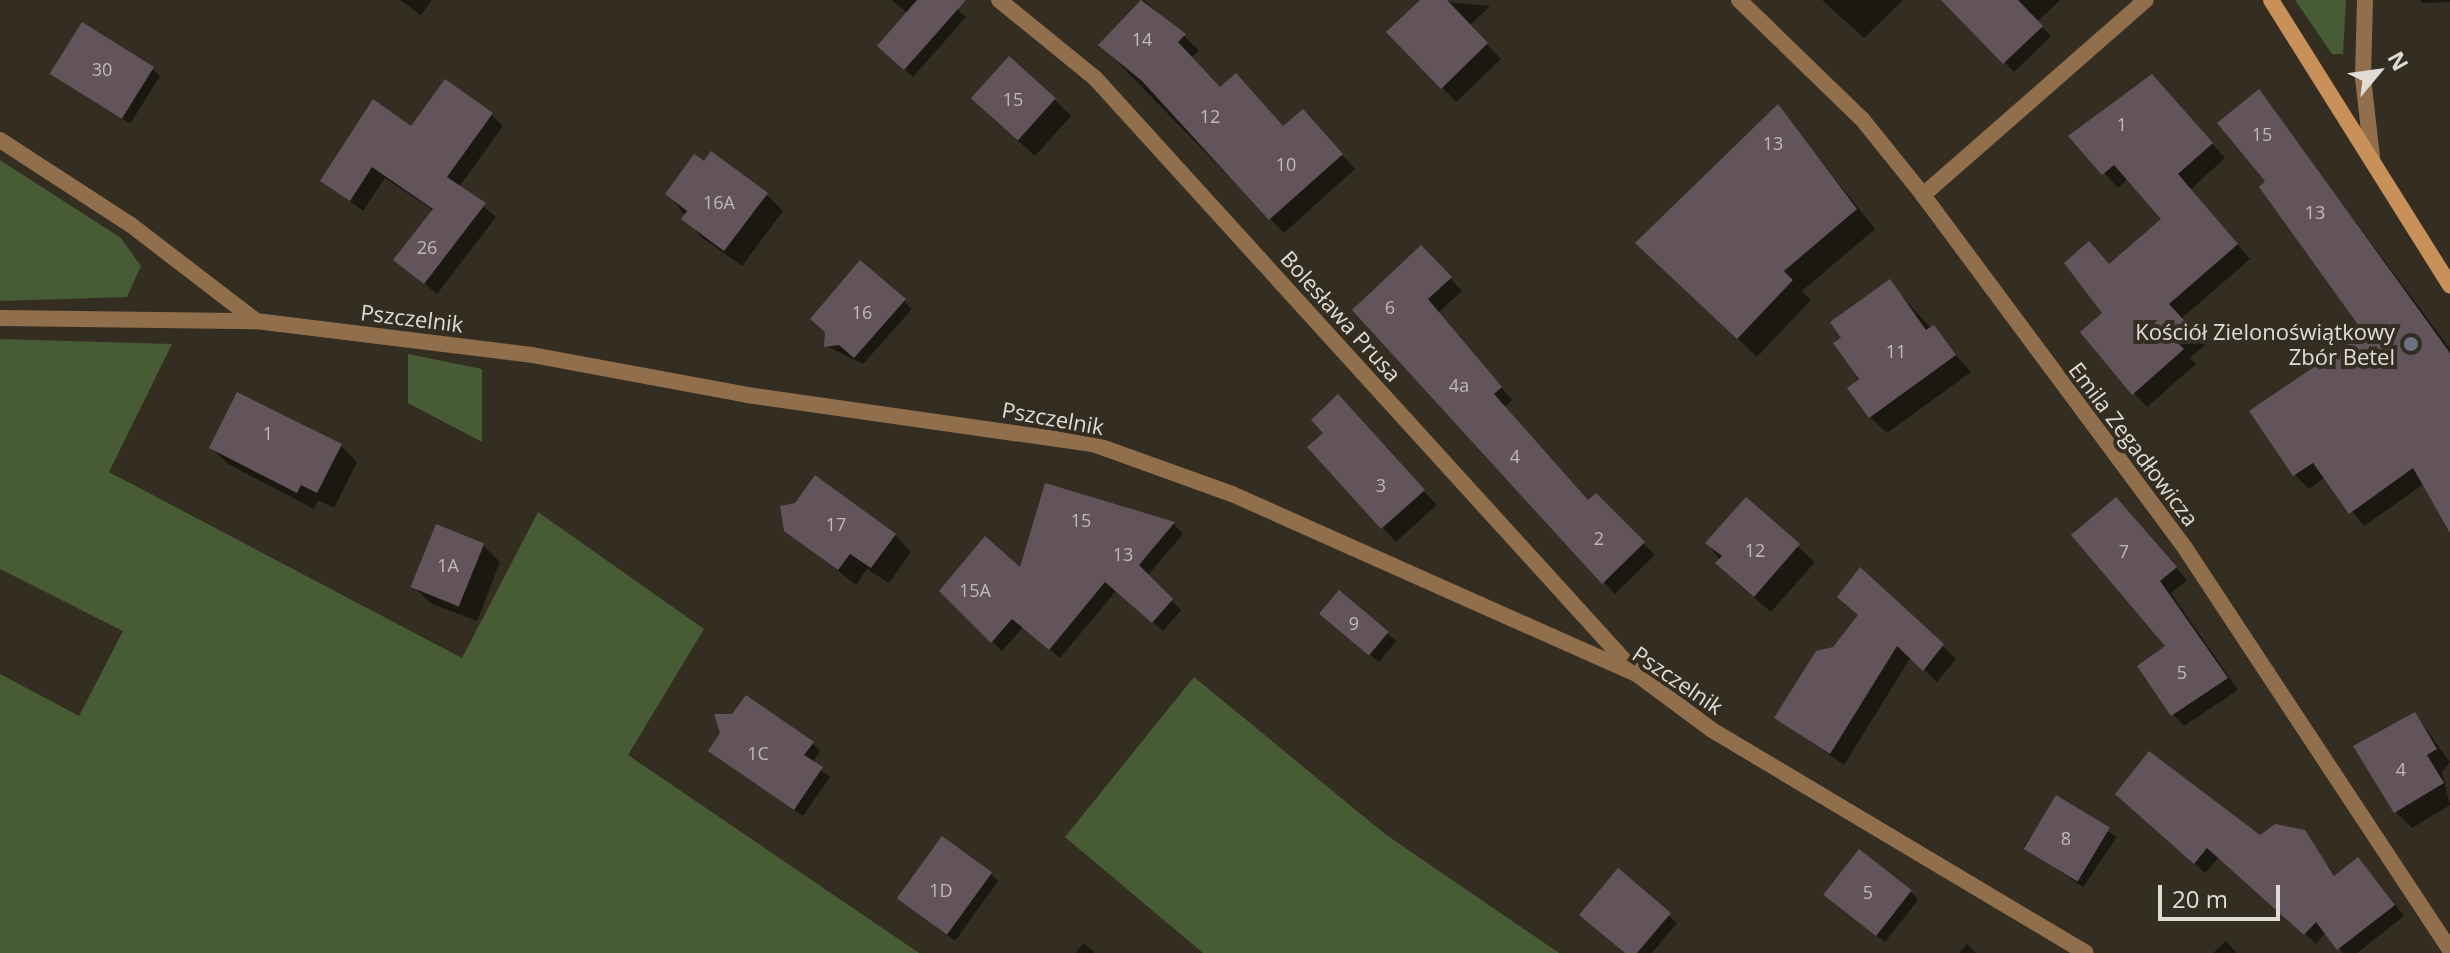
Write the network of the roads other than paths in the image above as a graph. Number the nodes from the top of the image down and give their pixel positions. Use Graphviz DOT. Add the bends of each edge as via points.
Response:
graph roads {
  1 [pos="999,0"];
  2 [pos="1739,0"];
  3 [pos="2146,0"];
  4 [pos="2271,0"];
  5 [pos="2365,0"];
  6 [pos="0,140"];
  7 [pos="2372,157"];
  8 [pos="1923,195"];
  9 [pos="2450,285"];
  10 [pos="0,318"];
  11 [pos="256,321"];
  12 [pos="1638,675"];
  13 [pos="2450,950"];
  14 [pos="2086,953"];
  1 -- 12 [label="street, Bolesława Prusa" via="1095,78"];
  2 -- 8 [label="street, Emila Zegadłowicza" via="1862,119"];
  3 -- 8 [label="street"];
  4 -- 7 [label="street"];
  5 -- 7 [label="street" via="2363,78"];
  6 -- 11 [label="street" via="131,225"];
  7 -- 9 [label="street"];
  8 -- 13 [label="street, Emila Zegadłowicza" via="2185,548"];
  10 -- 11 [label="street, Pszczelnik"];
  11 -- 12 [label="street, Pszczelnik" via="532,355 747,395 1093,444 1232,494"];
  12 -- 14 [label="street, Pszczelnik" via="1712,730"];
}
